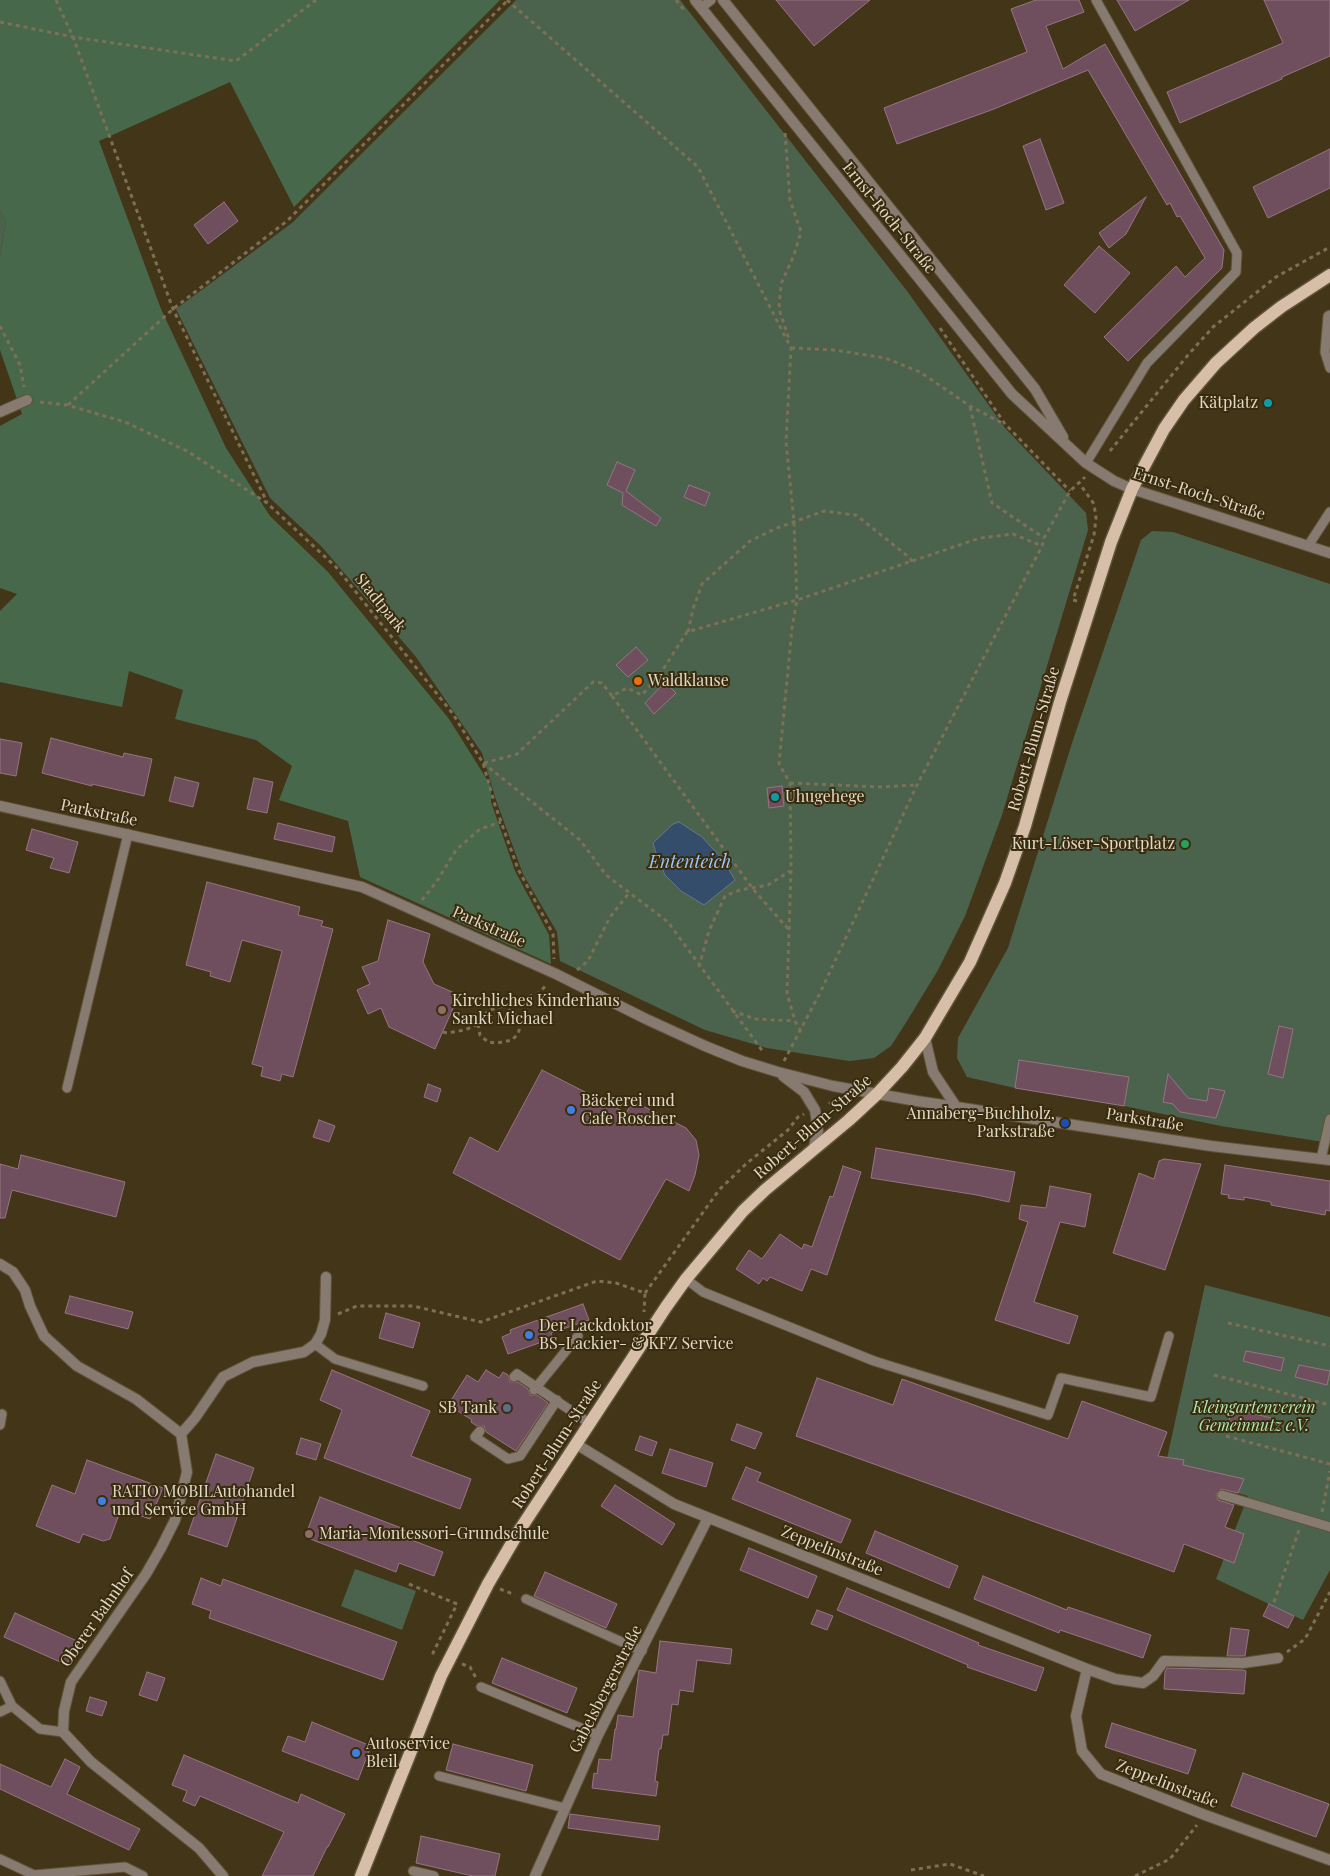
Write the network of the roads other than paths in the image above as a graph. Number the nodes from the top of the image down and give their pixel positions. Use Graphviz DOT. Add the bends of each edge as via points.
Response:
graph roads {
  1 [pos="711,0"];
  2 [pos="723,0"];
  3 [pos="1096,0"];
  4 [pos="698,4"];
  5 [pos="1330,275"];
  6 [pos="1330,315"];
  7 [pos="1330,368"];
  8 [pos="27,400"];
  9 [pos="0,412"];
  10 [pos="1068,447"];
  11 [pos="1090,466"];
  12 [pos="1132,488"];
  13 [pos="1330,512"];
  14 [pos="1308,546"];
  15 [pos="1330,553"];
  16 [pos="0,806"];
  17 [pos="128,834"];
  18 [pos="924,1038"];
  19 [pos="778,1072"];
  20 [pos="67,1088"];
  21 [pos="877,1094"];
  22 [pos="955,1105"];
  23 [pos="1330,1119"];
  24 [pos="813,1150"];
  25 [pos="1325,1160"];
  26 [pos="0,1264"];
  27 [pos="326,1277"];
  28 [pos="686,1278"];
  29 [pos="578,1336"];
  30 [pos="1169,1336"];
  31 [pos="315,1344"];
  32 [pos="514,1378"];
  33 [pos="423,1386"];
  34 [pos="535,1388"];
  35 [pos="557,1400"];
  36 [pos="2,1414"];
  37 [pos="589,1423"];
  38 [pos="0,1425"];
  39 [pos="480,1431"];
  40 [pos="181,1434"];
  41 [pos="576,1444"];
  42 [pos="1222,1495"];
  43 [pos="708,1518"];
  44 [pos="1330,1528"];
  45 [pos="526,1599"];
  46 [pos="642,1651"];
  47 [pos="1278,1658"];
  48 [pos="1086,1669"];
  49 [pos="0,1681"];
  50 [pos="481,1687"];
  51 [pos="0,1700"];
  52 [pos="12,1706"];
  53 [pos="0,1712"];
  54 [pos="63,1732"];
  55 [pos="598,1735"];
  56 [pos="439,1776"];
  57 [pos="565,1808"];
  58 [pos="0,1858"];
  59 [pos="1330,1860"];
  60 [pos="413,1871"];
  61 [pos="143,1876"];
  62 [pos="222,1876"];
  63 [pos="360,1876"];
  64 [pos="434,1876"];
  65 [pos="535,1876"];
  1 -- 4 [label="lane"];
  2 -- 10 [label="street, Ernst-Roch-Straße" via="1035,389"];
  3 -- 11 [label="lane" via="1237,254 1236,272 1147,363"];
  4 -- 10 [label="street, Ernst-Roch-Straße" via="1012,394"];
  5 -- 12 [label="main road, Robert-Blum-Straße" via="1254,328 1216,363 1164,429"];
  6 -- 7 [label="lane" via="1325,352"];
  8 -- 9 [label="street"];
  10 -- 11 [label="street, Ernst-Roch-Straße"];
  11 -- 12 [label="street, Ernst-Roch-Straße"];
  12 -- 14 [label="street, Ernst-Roch-Straße"];
  12 -- 18 [label="main road, Robert-Blum-Straße" via="1111,542 1005,883 970,962"];
  13 -- 14 [label="lane"];
  14 -- 15 [label="street, Ernst-Roch-Straße"];
  16 -- 17 [label="street, Parkstraße"];
  17 -- 19 [label="street, Parkstraße" via="362,887 556,974 704,1046"];
  17 -- 20 [label="lane"];
  18 -- 21 [label="main road, Robert-Blum-Straße"];
  18 -- 22 [label="street" via="933,1072"];
  19 -- 21 [label="street, Parkstraße"];
  19 -- 24 [label="street" via="804,1092 814,1110 818,1131"];
  21 -- 22 [label="street, Parkstraße"];
  21 -- 24 [label="main road, Robert-Blum-Straße"];
  22 -- 25 [label="street, Parkstraße"];
  23 -- 25 [label="lane"];
  24 -- 28 [label="main road, Robert-Blum-Straße" via="743,1211"];
  26 -- 40 [label="street" via="13,1272 25,1290 44,1336 77,1366 136,1399"];
  27 -- 31 [label="street" via="325,1320"];
  28 -- 30 [label="lane" via="703,1292 874,1361 1048,1415 1061,1378 1151,1397"];
  28 -- 37 [label="main road, Robert-Blum-Straße"];
  29 -- 34 [label="lane"];
  31 -- 33 [label="lane" via="335,1359"];
  31 -- 40 [label="street" via="304,1352 253,1362 223,1377"];
  32 -- 34 [label="lane" via="517,1374"];
  34 -- 35 [label="lane"];
  35 -- 37 [label="lane"];
  35 -- 39 [label="lane" via="520,1456 508,1459 497,1447 476,1437"];
  36 -- 38 [label="lane"];
  37 -- 41 [label="main road, Robert-Blum-Straße"];
  40 -- 54 [label="street, Oberer Bahnhof" via="187,1472 175,1520 146,1574 71,1682"];
  41 -- 43 [label="street, Zeppelinstraße" via="674,1504"];
  41 -- 63 [label="main road, Robert-Blum-Straße" via="488,1584 441,1676"];
  42 -- 44 [label="lane"];
  43 -- 46 [label="street, Gabelsbergerstraße"];
  43 -- 48 [label="street, Zeppelinstraße"];
  45 -- 46 [label="lane"];
  46 -- 55 [label="street, Gabelsbergerstraße"];
  47 -- 48 [label="street, Zeppelinstraße" via="1243,1663 1164,1661 1143,1683 1115,1679"];
  48 -- 59 [label="street, Zeppelinstraße" via="1076,1716 1082,1751 1101,1774"];
  49 -- 52 [label="lane"];
  50 -- 55 [label="lane"];
  51 -- 52 [label="lane"];
  52 -- 53 [label="lane"];
  52 -- 54 [label="lane" via="40,1729"];
  54 -- 62 [label="street" via="91,1762 199,1848"];
  55 -- 57 [label="street, Gabelsbergerstraße"];
  56 -- 57 [label="lane"];
  57 -- 65 [label="street, Gabelsbergerstraße"];
  58 -- 61 [label="lane" via="34,1875 125,1867"];
  60 -- 64 [label="lane"];
}
